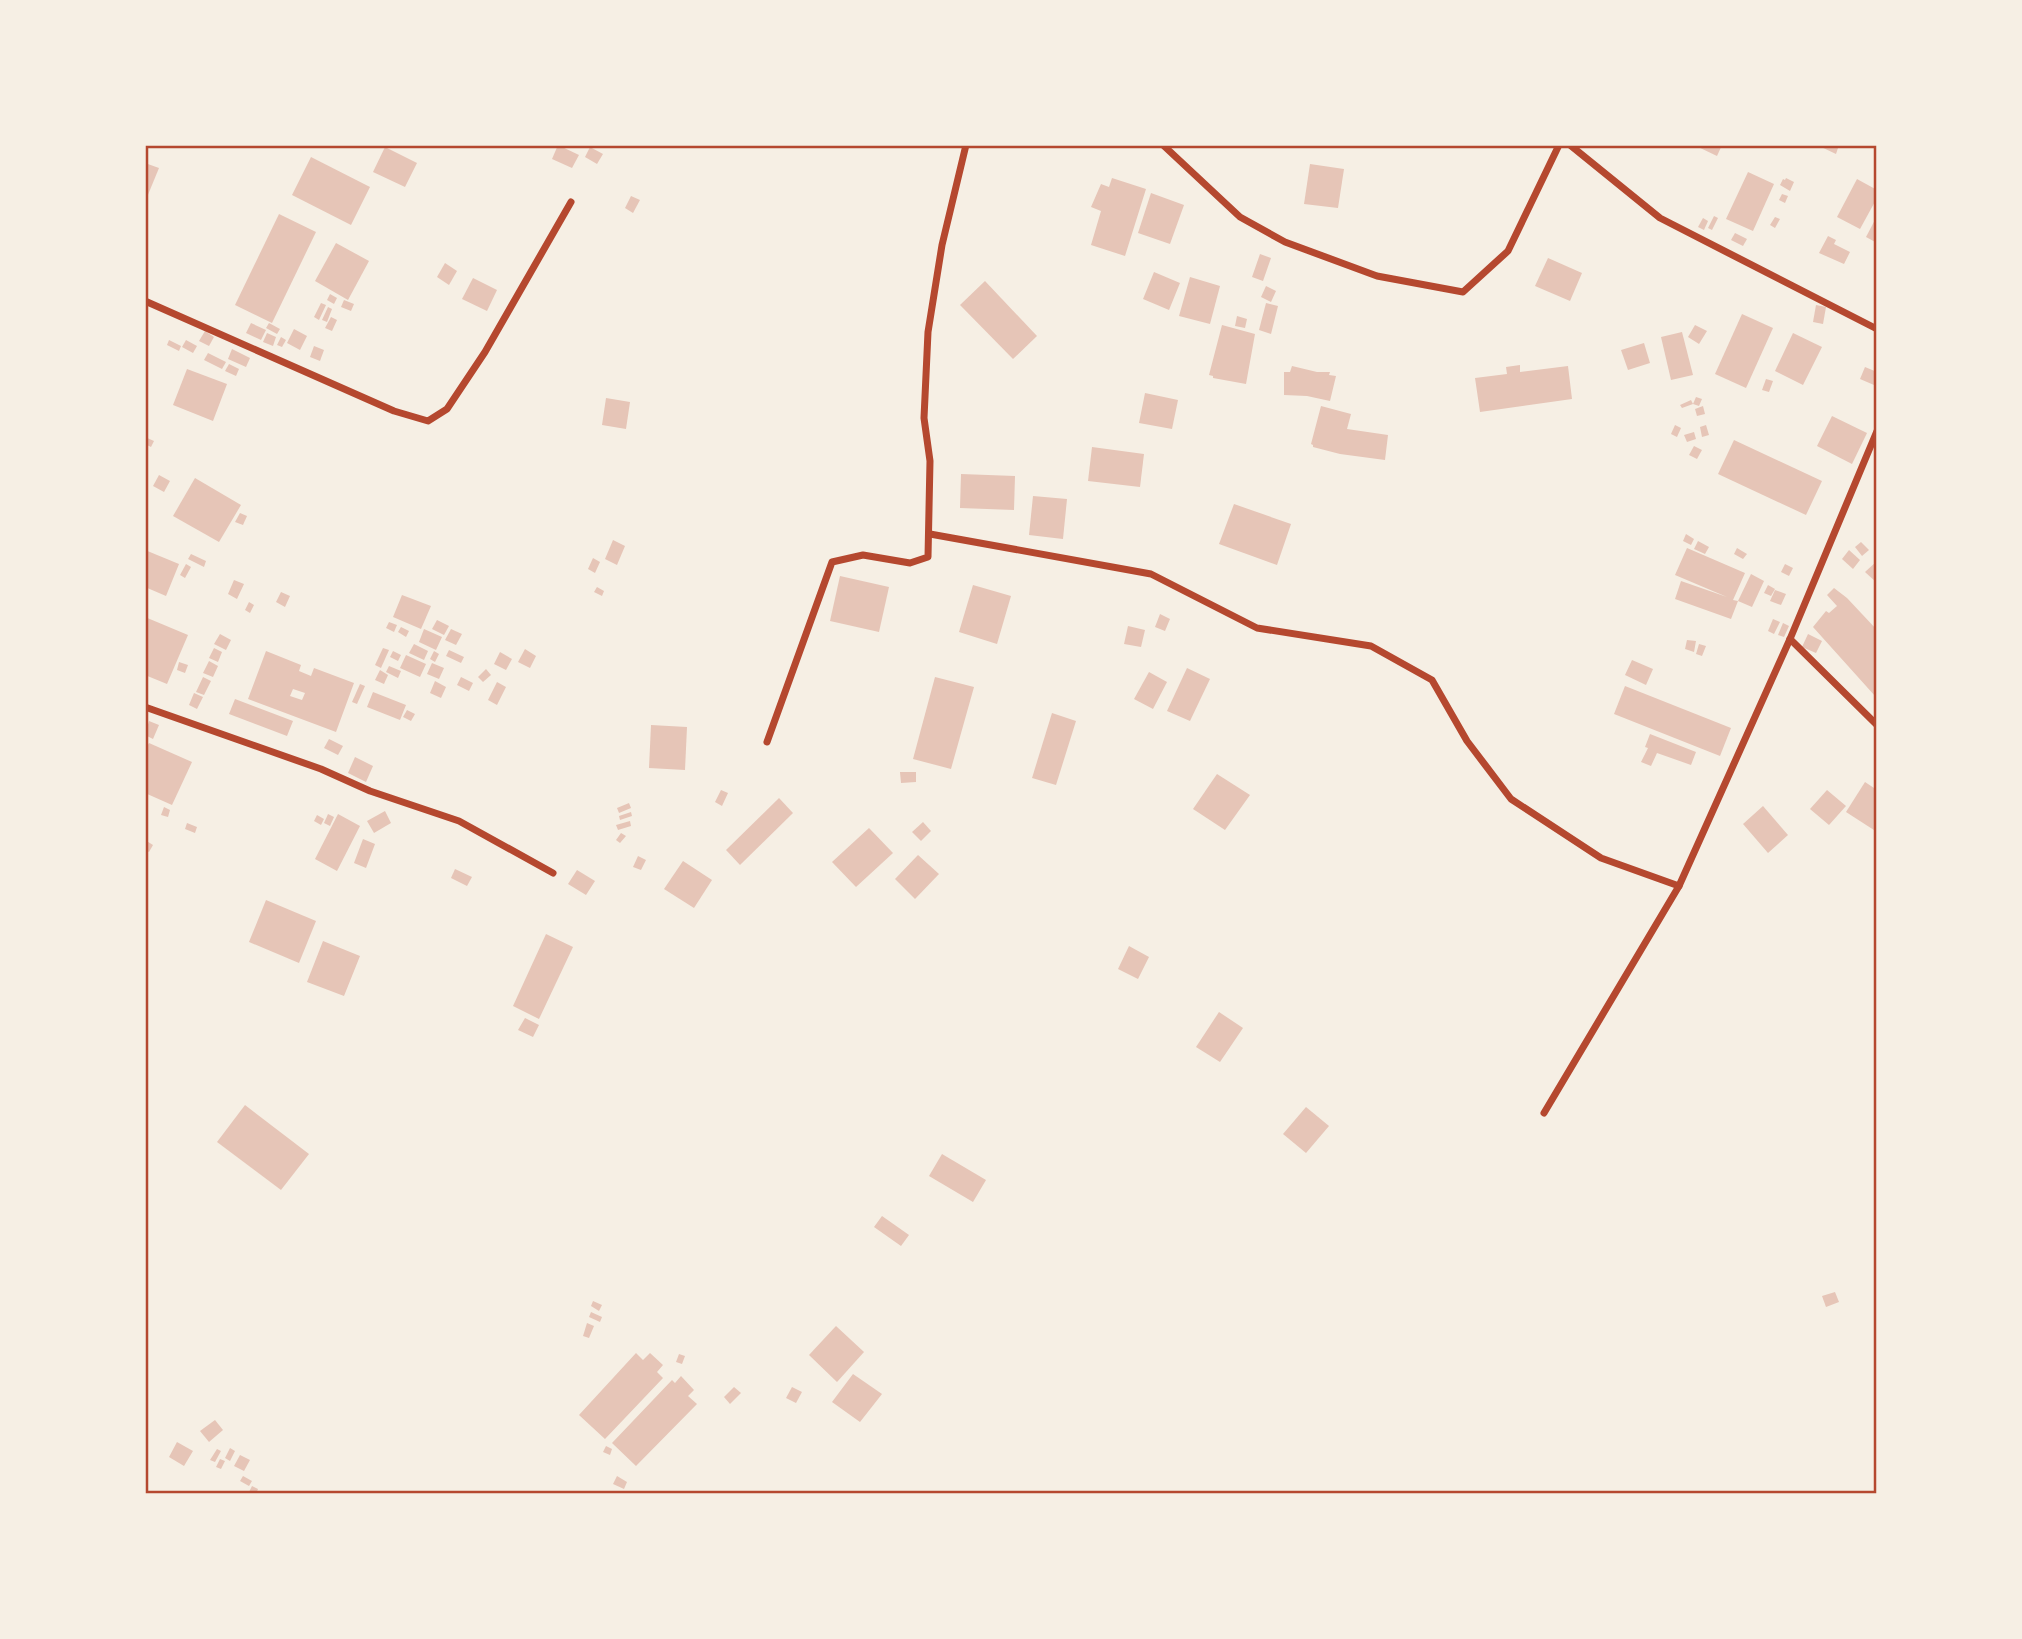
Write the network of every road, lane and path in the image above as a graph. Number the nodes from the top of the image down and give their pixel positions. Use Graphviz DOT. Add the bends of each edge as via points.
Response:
graph roads {
  1 [pos="967,145"];
  2 [pos="1163,145"];
  3 [pos="1559,145"];
  4 [pos="1570,145"];
  5 [pos="571,202"];
  6 [pos="145,301"];
  7 [pos="1877,329"];
  8 [pos="1877,431"];
  9 [pos="930,534"];
  10 [pos="1790,639"];
  11 [pos="145,707"];
  12 [pos="1877,724"];
  13 [pos="767,741"];
  14 [pos="553,873"];
  15 [pos="1679,886"];
  16 [pos="1544,1113"];
  1 -- 9 [label="street" via="942,245 928,332 924,418 930,461"];
  2 -- 3 [label="street" via="1240,217 1284,242 1377,276 1464,292 1508,251"];
  4 -- 7 [label="street" via="1660,218"];
  5 -- 6 [label="street" via="485,352 447,409 428,421 394,411"];
  8 -- 10 [label="street"];
  9 -- 13 [label="street" via="928,557 910,563 863,555 832,562"];
  9 -- 15 [label="street" via="1151,574 1257,628 1371,646 1432,680 1468,741 1511,799 1601,858"];
  10 -- 12 [label="street"];
  10 -- 15 [label="street"];
  11 -- 14 [label="street" via="459,821"];
  15 -- 16 [label="street"];
}
